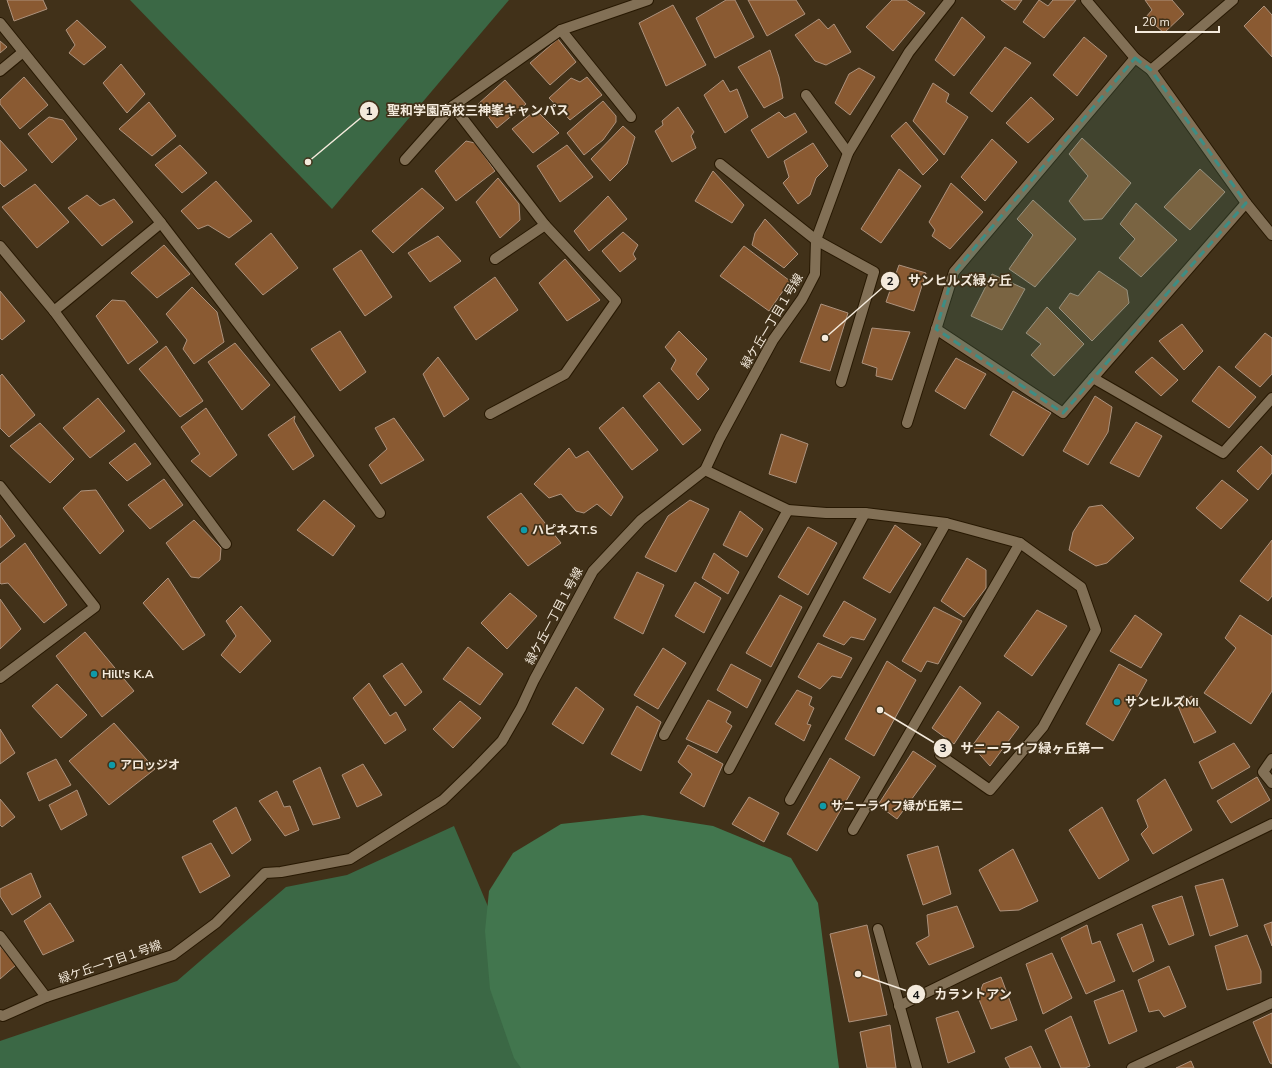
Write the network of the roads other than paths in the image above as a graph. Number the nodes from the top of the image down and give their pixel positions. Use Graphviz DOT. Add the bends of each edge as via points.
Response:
graph roads {
  1 [pos="648,0"];
  2 [pos="950,0"];
  3 [pos="1086,0"];
  4 [pos="1234,0"];
  5 [pos="0,23"];
  6 [pos="561,30"];
  7 [pos="23,52"];
  8 [pos="1135,58"];
  9 [pos="1151,70"];
  10 [pos="0,71"];
  11 [pos="806,95"];
  12 [pos="453,106"];
  13 [pos="631,117"];
  14 [pos="848,153"];
  15 [pos="405,160"];
  16 [pos="720,164"];
  17 [pos="1246,203"];
  18 [pos="161,223"];
  19 [pos="545,225"];
  20 [pos="1272,234"];
  21 [pos="816,240"];
  22 [pos="0,246"];
  23 [pos="495,259"];
  24 [pos="54,311"];
  25 [pos="936,330"];
  26 [pos="1093,378"];
  27 [pos="841,382"];
  28 [pos="1272,398"];
  29 [pos="490,414"];
  30 [pos="907,423"];
  31 [pos="705,470"];
  32 [pos="0,486"];
  33 [pos="788,510"];
  34 [pos="380,513"];
  35 [pos="865,513"];
  36 [pos="946,523"];
  37 [pos="226,544"];
  38 [pos="1020,544"];
  39 [pos="0,678"];
  40 [pos="664,735"];
  41 [pos="940,756"];
  42 [pos="1272,760"];
  43 [pos="729,769"];
  44 [pos="1272,783"];
  45 [pos="790,800"];
  46 [pos="1272,824"];
  47 [pos="853,830"];
  48 [pos="878,929"];
  49 [pos="0,936"];
  50 [pos="46,997"];
  51 [pos="1272,1003"];
  52 [pos="898,1006"];
  53 [pos="0,1015"];
  54 [pos="917,1068"];
  55 [pos="1132,1068"];
  1 -- 6 [label="street"];
  2 -- 14 [label="street, 緑ケ丘一丁目１号線" via="909,52"];
  3 -- 8 [label="street"];
  4 -- 9 [label="street"];
  5 -- 7 [label="street"];
  6 -- 12 [label="street"];
  6 -- 13 [label="street"];
  7 -- 10 [label="street"];
  7 -- 18 [label="street"];
  8 -- 9 [label="street"];
  8 -- 25 [label="street" via="954,272"];
  9 -- 17 [label="street"];
  11 -- 14 [label="street"];
  12 -- 15 [label="street"];
  12 -- 19 [label="street"];
  14 -- 21 [label="street, 緑ケ丘一丁目１号線"];
  16 -- 21 [label="street"];
  17 -- 20 [label="street"];
  17 -- 26 [label="street"];
  18 -- 24 [label="street"];
  18 -- 34 [label="street"];
  19 -- 23 [label="street"];
  19 -- 29 [label="street" via="616,301 565,374"];
  21 -- 27 [label="street" via="874,272"];
  21 -- 31 [label="street, 緑ケ丘一丁目１号線" via="815,274 802,299 773,340"];
  22 -- 24 [label="street"];
  24 -- 37 [label="street"];
  25 -- 26 [label="street" via="1063,413"];
  25 -- 30 [label="street"];
  26 -- 28 [label="street" via="1223,453"];
  31 -- 33 [label="street"];
  31 -- 50 [label="street, 緑ケ丘一丁目１号線" via="641,520 592,571 502,741 443,800 350,859 265,873 216,923 173,955"];
  32 -- 39 [label="street" via="95,607"];
  33 -- 35 [label="street"];
  33 -- 40 [label="street"];
  35 -- 36 [label="street"];
  35 -- 43 [label="street"];
  36 -- 38 [label="street"];
  36 -- 45 [label="street"];
  38 -- 41 [label="street" via="1081,587 1096,630 1043,726 990,790"];
  38 -- 47 [label="street"];
  42 -- 44 [label="street" via="1263,772"];
  46 -- 52 [label="street"];
  48 -- 52 [label="street"];
  49 -- 50 [label="street"];
  50 -- 53 [label="street, 緑ケ丘一丁目１号線" via="3,1016"];
  51 -- 55 [label="street"];
  52 -- 54 [label="street"];
}
